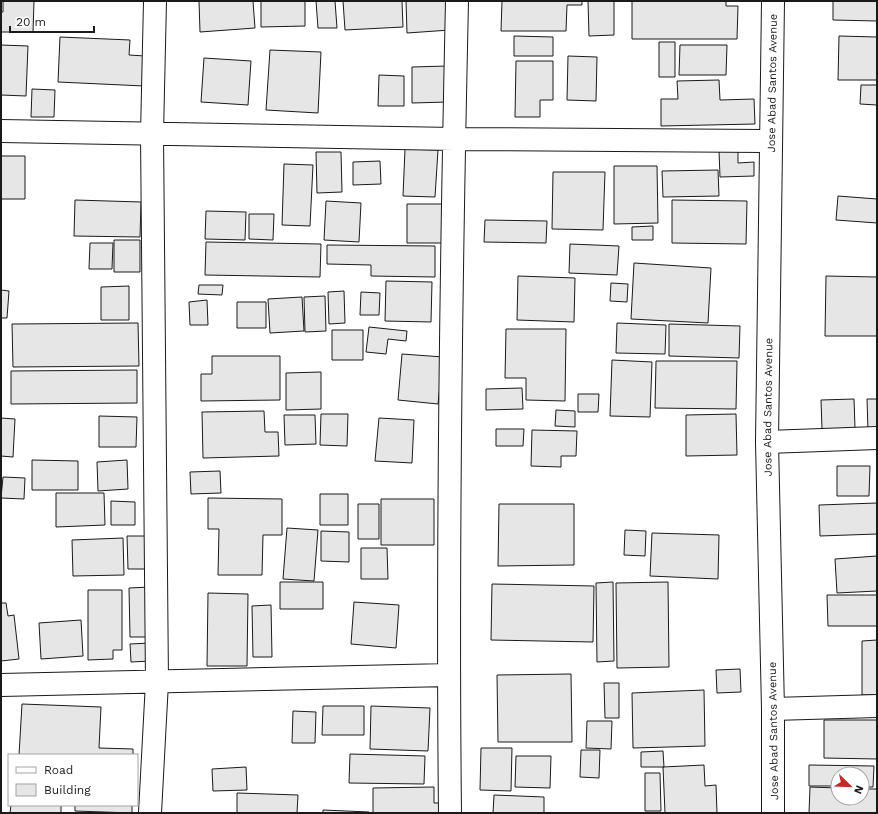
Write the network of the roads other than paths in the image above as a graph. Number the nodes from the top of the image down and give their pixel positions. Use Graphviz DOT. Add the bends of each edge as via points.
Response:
graph roads {
  1 [pos="155,1"];
  2 [pos="457,1"];
  3 [pos="773,1"];
  4 [pos="1,131"];
  5 [pos="152,134"];
  6 [pos="454,139"];
  7 [pos="772,142"];
  8 [pos="877,438"];
  9 [pos="766,442"];
  10 [pos="449,675"];
  11 [pos="156,682"];
  12 [pos="1,685"];
  13 [pos="877,706"];
  14 [pos="773,709"];
  15 [pos="150,813"];
  16 [pos="450,813"];
  17 [pos="773,813"];
  1 -- 5 [label="main road"];
  2 -- 6 [label="main road"];
  3 -- 7 [label="main road, Jose Abad Santos Avenue"];
  4 -- 5 [label="main road"];
  5 -- 6 [label="main road"];
  5 -- 11 [label="main road"];
  6 -- 7 [label="main road"];
  6 -- 10 [label="main road"];
  7 -- 9 [label="main road, Jose Abad Santos Avenue"];
  8 -- 9 [label="main road"];
  9 -- 14 [label="main road, Jose Abad Santos Avenue"];
  10 -- 11 [label="main road"];
  10 -- 16 [label="main road"];
  11 -- 12 [label="main road"];
  11 -- 15 [label="main road"];
  13 -- 14 [label="main road"];
  14 -- 17 [label="main road, Jose Abad Santos Avenue"];
}
